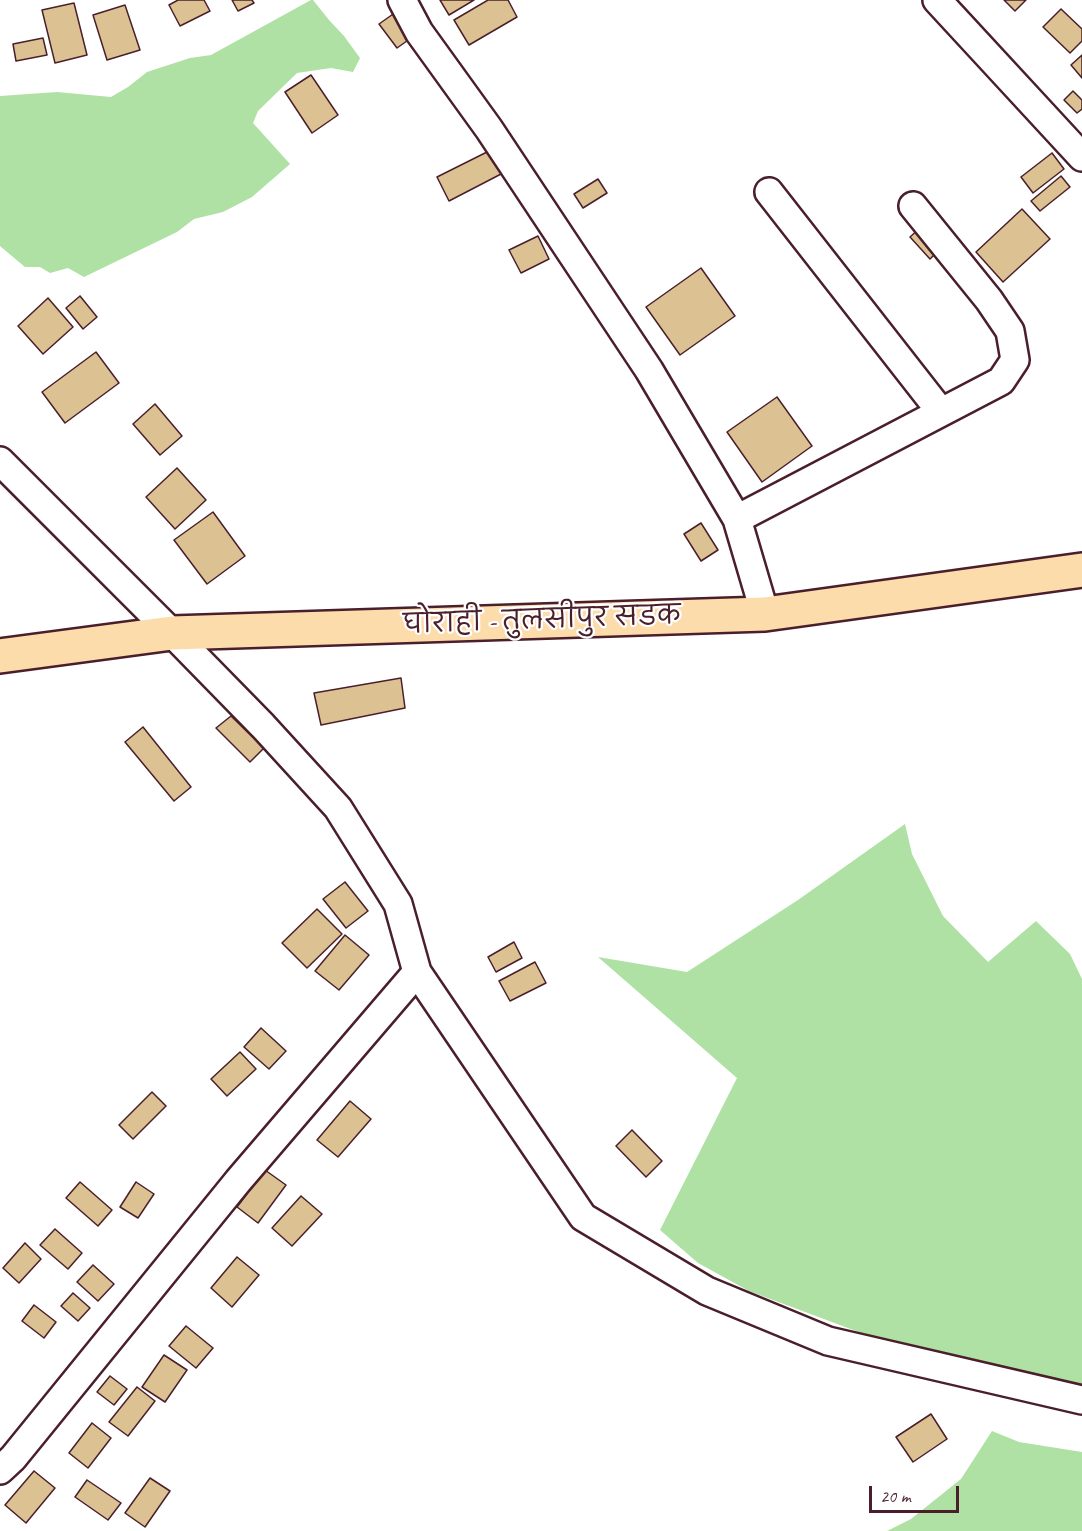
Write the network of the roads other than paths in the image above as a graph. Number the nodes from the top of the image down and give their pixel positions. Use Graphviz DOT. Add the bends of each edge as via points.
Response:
graph roads {
  1 [pos="402,0"];
  2 [pos="937,0"];
  3 [pos="1082,157"];
  4 [pos="769,192"];
  5 [pos="913,206"];
  6 [pos="941,412"];
  7 [pos="0,461"];
  8 [pos="737,519"];
  9 [pos="1082,570"];
  10 [pos="765,614"];
  11 [pos="172,633"];
  12 [pos="0,656"];
  13 [pos="417,972"];
  14 [pos="1082,1400"];
  15 [pos="0,1470"];
  1 -- 8 [label="street" via="419,32 489,129 649,370"];
  2 -- 3 [label="street"];
  4 -- 6 [label="street"];
  5 -- 6 [label="street" via="989,300 1010,332 1015,360 1001,381"];
  6 -- 8 [label="street"];
  7 -- 11 [label="street"];
  8 -- 10 [label="street"];
  9 -- 10 [label="main road, घोराही - तुलसीपुर सडक"];
  10 -- 11 [label="main road, घोराही - तुलसीपुर सडक"];
  11 -- 12 [label="main road, घोराही - तुलसीपुर सडक"];
  11 -- 13 [label="street" via="338,808 398,904"];
  13 -- 14 [label="street" via="583,1217 707,1291 828,1341"];
  13 -- 15 [label="street" via="238,1181"];
}
